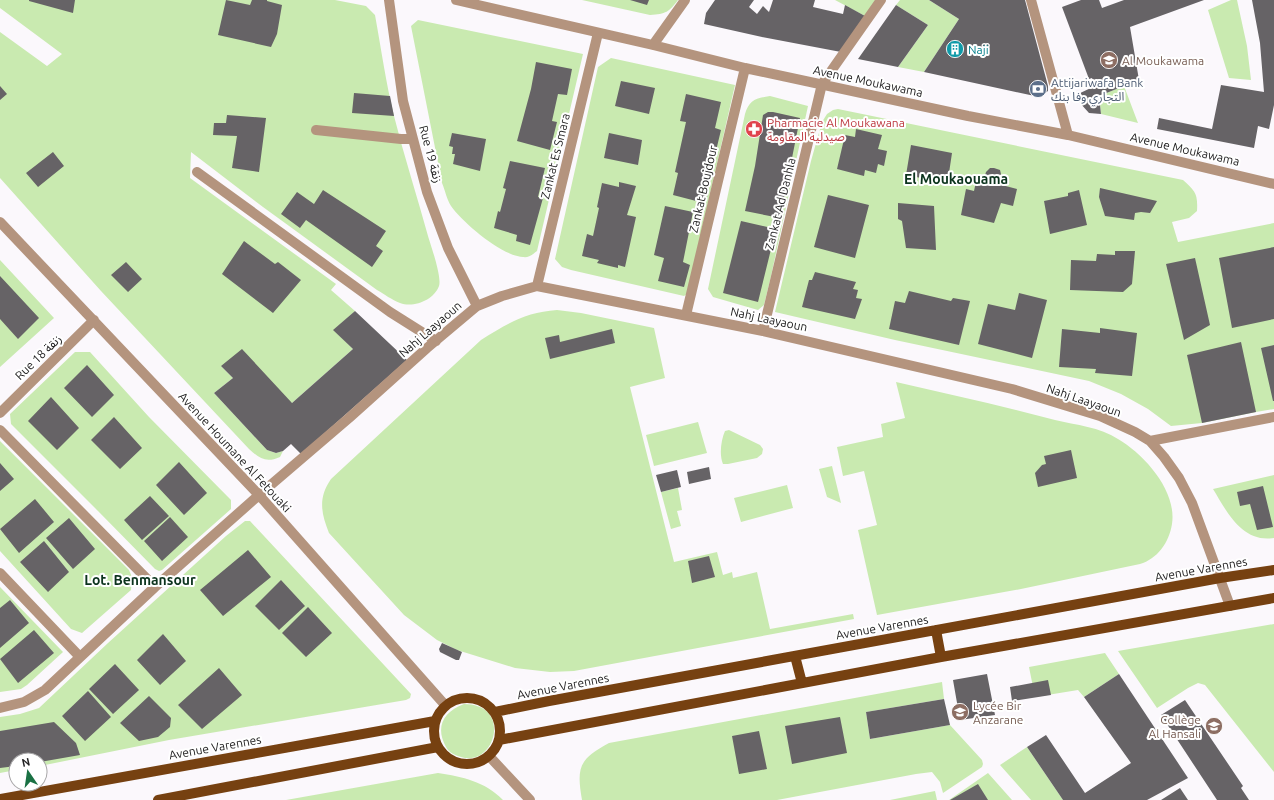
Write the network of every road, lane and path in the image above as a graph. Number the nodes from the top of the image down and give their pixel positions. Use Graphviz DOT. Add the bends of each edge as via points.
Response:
graph roads {
  1 [pos="389,0"];
  2 [pos="456,0"];
  3 [pos="685,0"];
  4 [pos="881,0"];
  5 [pos="1030,0"];
  6 [pos="496,4"];
  7 [pos="598,33"];
  8 [pos="653,45"];
  9 [pos="745,68"];
  10 [pos="822,84"];
  11 [pos="316,130"];
  12 [pos="1068,135"];
  13 [pos="413,139"];
  14 [pos="197,172"];
  15 [pos="1274,184"];
  16 [pos="0,222"];
  17 [pos="537,286"];
  18 [pos="477,306"];
  19 [pos="686,315"];
  20 [pos="94,320"];
  21 [pos="763,330"];
  22 [pos="436,341"];
  23 [pos="0,413"];
  24 [pos="1274,417"];
  25 [pos="0,430"];
  26 [pos="1150,441"];
  27 [pos="259,495"];
  28 [pos="1274,570"];
  29 [pos="0,573"];
  30 [pos="1220,578"];
  31 [pos="155,587"];
  32 [pos="1274,598"];
  33 [pos="1230,606"];
  34 [pos="936,630"];
  35 [pos="796,656"];
  36 [pos="80,657"];
  37 [pos="941,657"];
  38 [pos="802,684"];
  39 [pos="445,705"];
  40 [pos="0,708"];
  41 [pos="495,712"];
  42 [pos="435,721"];
  43 [pos="499,740"];
  44 [pos="438,747"];
  45 [pos="490,756"];
  46 [pos="191,797"];
  47 [pos="0,799"];
  48 [pos="158,800"];
  49 [pos="530,800"];
  1 -- 13 [label="street, Rue 19 زنقة" via="403,100"];
  2 -- 6 [label="street, Avenue Moukawama"];
  3 -- 8 [label="street"];
  4 -- 10 [label="street"];
  5 -- 12 [label="street"];
  6 -- 7 [label="street, Avenue Moukawama"];
  7 -- 8 [label="street, Avenue Moukawama"];
  7 -- 17 [label="street, Zankat Es Smara"];
  8 -- 9 [label="street, Avenue Moukawama"];
  9 -- 10 [label="street, Avenue Moukawama"];
  9 -- 19 [label="street, Zankat Boujdour"];
  10 -- 12 [label="street, Avenue Moukawama"];
  10 -- 21 [label="street, Zankat Ad Danhla"];
  11 -- 13 [label="street"];
  12 -- 15 [label="street, Avenue Moukawama"];
  13 -- 18 [label="street, Rue 19 زنقة" via="427,192 448,248"];
  14 -- 22 [label="street" via="390,312"];
  16 -- 20 [label="street, Avenue Houmane Al Fetouaki"];
  17 -- 18 [label="street, Nahj Laayaoun"];
  17 -- 19 [label="street, Nahj Laayaoun"];
  18 -- 22 [label="street, Nahj Laayaoun"];
  19 -- 21 [label="street, Nahj Laayaoun"];
  20 -- 23 [label="street, Rue 18 زنقة"];
  20 -- 27 [label="street, Avenue Houmane Al Fetouaki"];
  21 -- 26 [label="street, Nahj Laayaoun" via="1012,389 1100,416"];
  22 -- 27 [label="street, Nahj Laayaoun"];
  24 -- 26 [label="street"];
  25 -- 31 [label="street"];
  26 -- 30 [label="street, Nahj Laayaoun" via="1179,478 1192,503"];
  27 -- 31 [label="street, Nahj Laayaoun"];
  27 -- 39 [label="street, Avenue Houmane Al Fetouaki"];
  28 -- 30 [label="main road, Avenue Varennes"];
  29 -- 36 [label="street"];
  30 -- 33 [label="street, Nahj Laayaoun"];
  30 -- 34 [label="main road, Avenue Varennes"];
  31 -- 36 [label="street, Nahj Laayaoun"];
  32 -- 33 [label="main road"];
  33 -- 37 [label="main road"];
  34 -- 35 [label="main road, Avenue Varennes"];
  34 -- 37 [label="main road"];
  35 -- 38 [label="main road"];
  35 -- 41 [label="main road, Avenue Varennes"];
  36 -- 40 [label="street, Nahj Laayaoun" via="45,690 24,702"];
  37 -- 38 [label="main road"];
  38 -- 43 [label="main road"];
  39 -- 41 [label="main road" via="462,698 472,698 481,700"];
  39 -- 42 [label="main road"];
  41 -- 43 [label="main road" via="501,730"];
  42 -- 44 [label="main road" via="434,731"];
  42 -- 47 [label="main road, Avenue Varennes"];
  43 -- 45 [label="main road"];
  44 -- 45 [label="main road" via="446,756 463,764 477,762"];
  44 -- 46 [label="main road"];
  45 -- 49 [label="street"];
  46 -- 48 [label="main road"];
}
